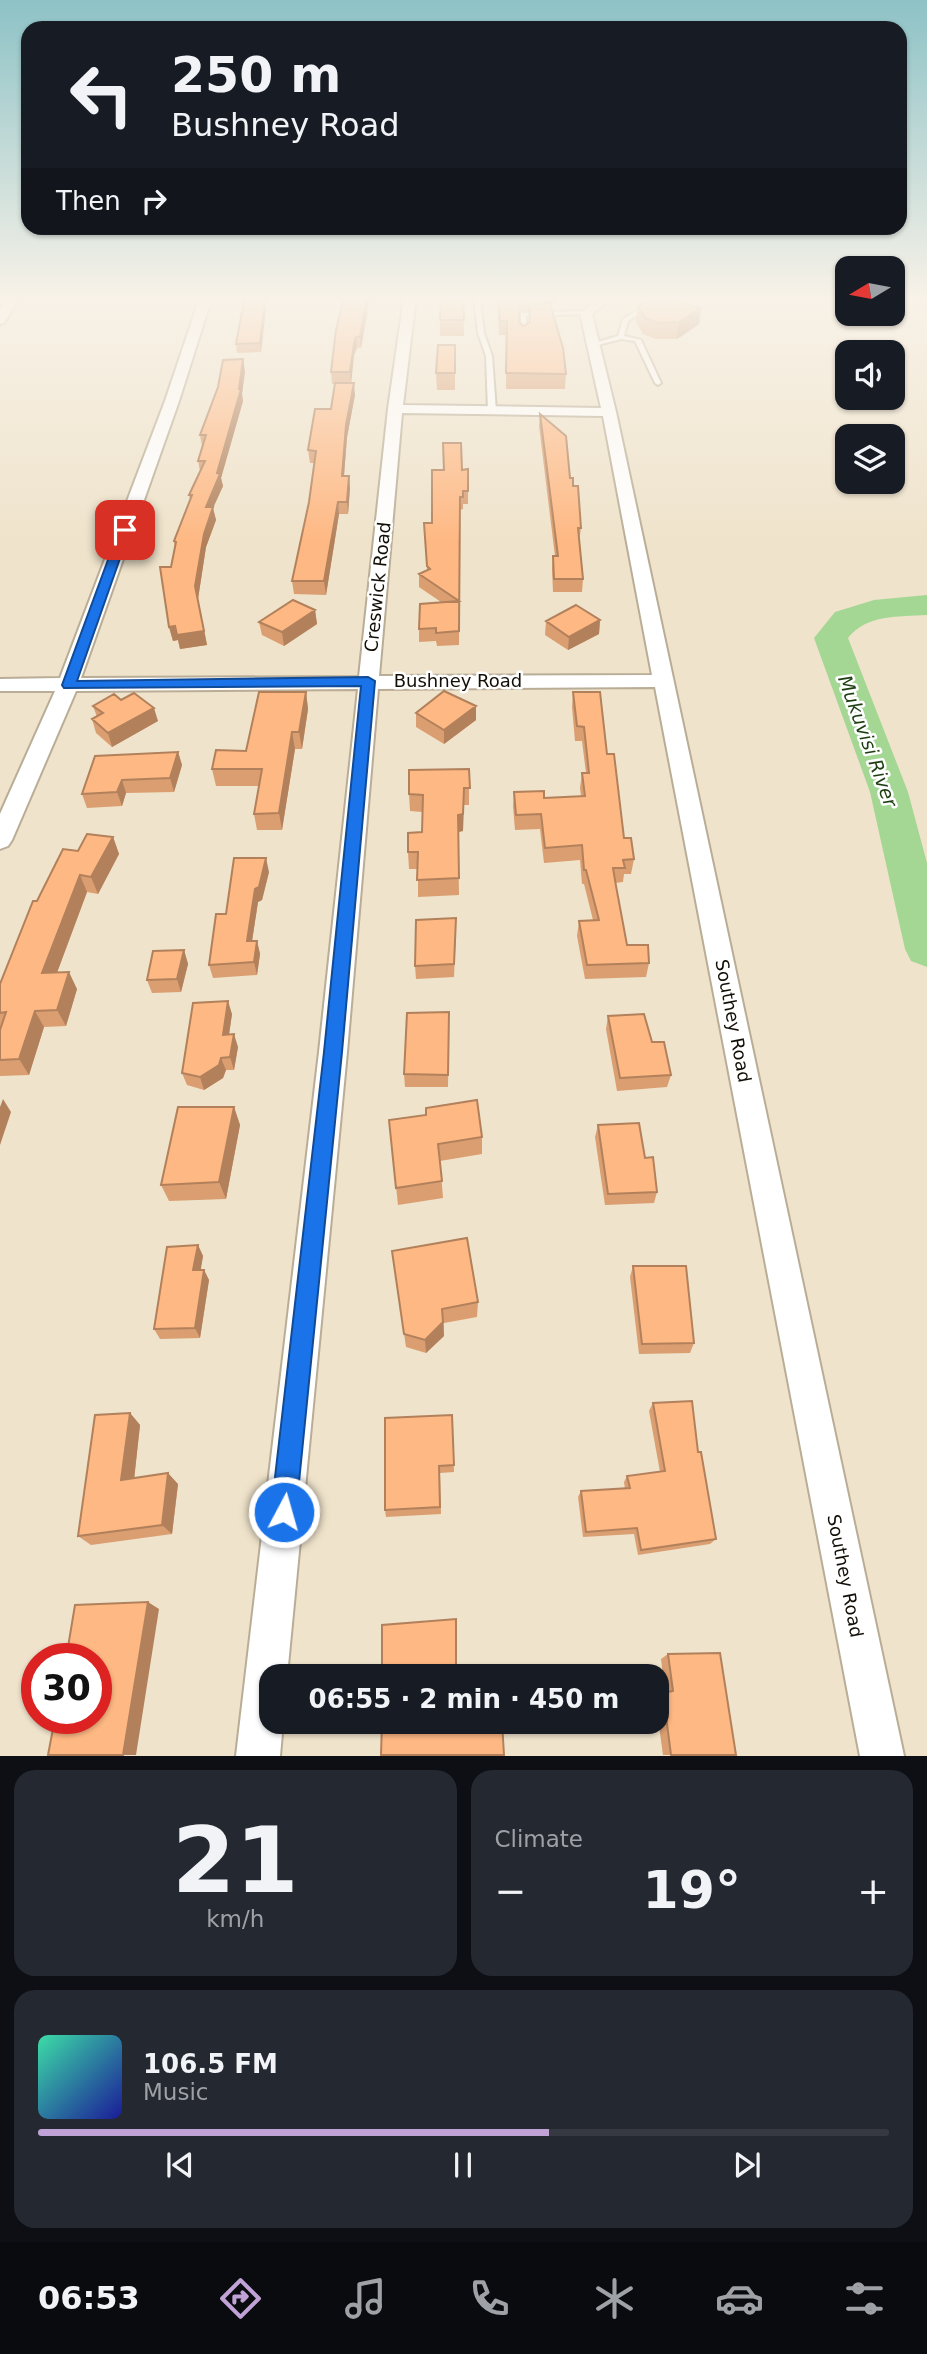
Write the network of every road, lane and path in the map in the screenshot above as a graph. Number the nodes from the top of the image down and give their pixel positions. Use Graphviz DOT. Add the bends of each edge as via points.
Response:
graph roads {
  1 [pos="179,379"];
  2 [pos="400,379"];
  3 [pos="490,379"];
  4 [pos="602,379"];
  5 [pos="657,379"];
  6 [pos="659,383"];
  7 [pos="396,410"];
  8 [pos="492,411"];
  9 [pos="609,412"];
  10 [pos="368,681"];
  11 [pos="664,681"];
  12 [pos="0,685"];
  13 [pos="68,685"];
  14 [pos="0,840"];
  15 [pos="258,1755"];
  16 [pos="882,1755"];
  1 -- 13 [label="street"];
  2 -- 7 [label="street, Creswick Road"];
  3 -- 8 [label="lane"];
  4 -- 9 [label="street, Southey Road"];
  5 -- 6 [label="lane"];
  7 -- 8 [label="street"];
  7 -- 10 [label="street, Creswick Road"];
  8 -- 9 [label="street"];
  9 -- 11 [label="street, Southey Road"];
  10 -- 11 [label="street, Bushney Road"];
  10 -- 13 [label="street, Bushney Road"];
  10 -- 15 [label="street, Creswick Road"];
  11 -- 16 [label="street, Southey Road"];
  12 -- 13 [label="street, Bushney Road"];
  13 -- 14 [label="street"];
}
